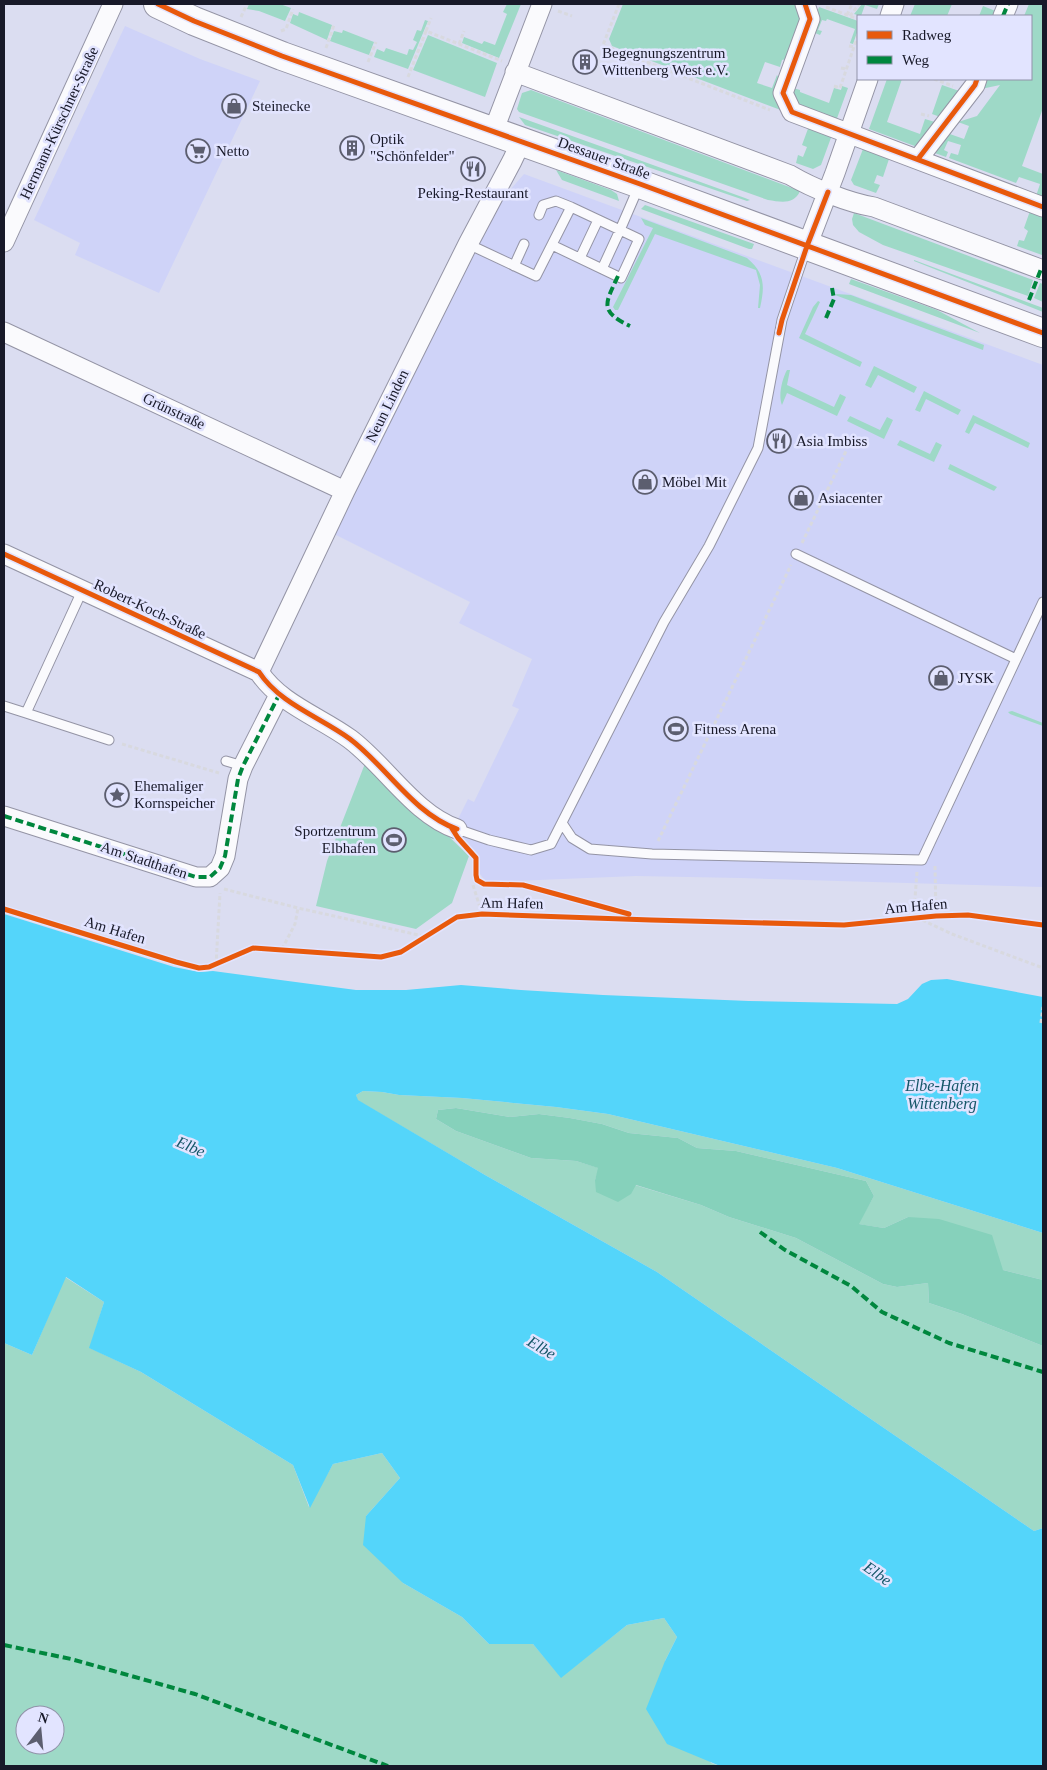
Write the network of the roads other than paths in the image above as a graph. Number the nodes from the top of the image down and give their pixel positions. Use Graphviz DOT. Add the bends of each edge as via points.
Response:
graph roads {
  1 [pos="113,4"];
  2 [pos="158,4"];
  3 [pos="542,4"];
  4 [pos="805,4"];
  5 [pos="516,69"];
  6 [pos="868,80"];
  7 [pos="978,80"];
  8 [pos="493,132"];
  9 [pos="849,133"];
  10 [pos="521,142"];
  11 [pos="918,159"];
  12 [pos="640,184"];
  13 [pos="828,192"];
  14 [pos="571,207"];
  15 [pos="1043,207"];
  16 [pos="538,215"];
  17 [pos="598,220"];
  18 [pos="620,230"];
  19 [pos="4,242"];
  20 [pos="468,244"];
  21 [pos="524,244"];
  22 [pos="552,245"];
  23 [pos="807,246"];
  24 [pos="580,258"];
  25 [pos="514,266"];
  26 [pos="602,269"];
  27 [pos="1043,270"];
  28 [pos="4,332"];
  29 [pos="1043,333"];
  30 [pos="345,491"];
  31 [pos="4,554"];
  32 [pos="796,554"];
  33 [pos="82,591"];
  34 [pos="1043,602"];
  35 [pos="1016,659"];
  36 [pos="258,672"];
  37 [pos="279,695"];
  38 [pos="4,706"];
  39 [pos="26,713"];
  40 [pos="109,740"];
  41 [pos="4,816"];
  42 [pos="562,823"];
  43 [pos="457,829"];
  1 -- 19 [label="street, Hermann-Kürschner-Straße"];
  2 -- 8 [label="main road, Dessauer Straße" via="234,37"];
  3 -- 5 [label="street"];
  4 -- 9 [label="street" via="810,19 783,93 792,112"];
  5 -- 8 [label="street"];
  5 -- 13 [label="street"];
  6 -- 9 [label="street"];
  7 -- 11 [label="street"];
  8 -- 10 [label="main road, Dessauer Straße"];
  9 -- 11 [label="street"];
  9 -- 13 [label="street"];
  10 -- 12 [label="main road, Dessauer Straße"];
  10 -- 20 [label="street, Neun Linden"];
  11 -- 15 [label="street"];
  12 -- 18 [label="lane"];
  12 -- 23 [label="main road, Dessauer Straße"];
  13 -- 23 [label="street"];
  13 -- 27 [label="street"];
  14 -- 16 [label="lane" via="556,201 543,205"];
  14 -- 17 [label="lane"];
  14 -- 22 [label="lane"];
  17 -- 18 [label="lane"];
  17 -- 24 [label="lane"];
  18 -- 26 [label="lane"];
  18 -- 26 [label="lane" via="639,239 620,278"];
  20 -- 25 [label="lane"];
  20 -- 30 [label="street, Neun Linden"];
  21 -- 25 [label="lane"];
  22 -- 24 [label="lane"];
  22 -- 25 [label="lane" via="536,276"];
  23 -- 29 [label="main road, Dessauer Straße"];
  23 -- 42 [label="lane" via="782,320 758,448 710,546 664,622"];
  24 -- 26 [label="lane"];
  28 -- 30 [label="street, Grünstraße"];
  30 -- 36 [label="street, Neun Linden"];
  31 -- 33 [label="street, Robert-Koch-Straße"];
  32 -- 35 [label="lane"];
  33 -- 36 [label="street, Robert-Koch-Straße"];
  33 -- 39 [label="lane"];
  34 -- 35 [label="lane"];
  35 -- 42 [label="lane" via="922,860 652,854 590,849 572,838"];
  36 -- 37 [label="street, Robert-Koch-Straße"];
  37 -- 41 [label="street, Am Stadthafen" via="236,768 225,856 220,868 210,877 196,877"];
  37 -- 43 [label="street" via="351,740 424,809"];
  38 -- 39 [label="lane"];
  39 -- 40 [label="lane"];
  42 -- 43 [label="lane" via="551,844 531,850"];
}
